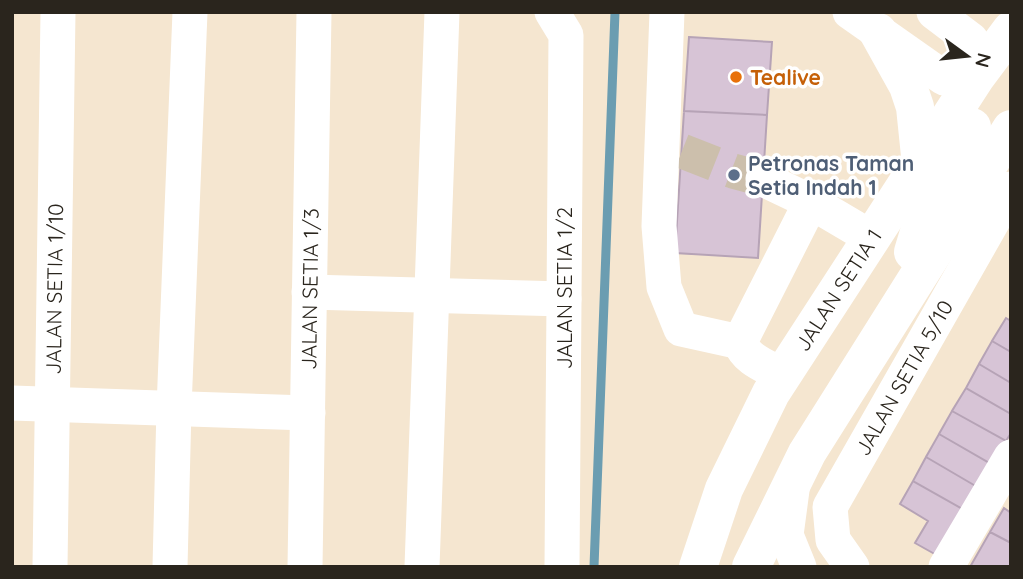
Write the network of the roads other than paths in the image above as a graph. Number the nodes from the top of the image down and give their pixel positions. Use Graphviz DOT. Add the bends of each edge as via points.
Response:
graph roads {
  1 [pos="58,12"];
  2 [pos="190,12"];
  3 [pos="314,12"];
  4 [pos="442,12"];
  5 [pos="552,12"];
  6 [pos="667,12"];
  7 [pos="934,12"];
  8 [pos="864,22"];
  9 [pos="1011,30"];
  10 [pos="1011,57"];
  11 [pos="976,77"];
  12 [pos="1011,129"];
  13 [pos="921,164"];
  14 [pos="763,179"];
  15 [pos="1011,189"];
  16 [pos="811,202"];
  17 [pos="872,238"];
  18 [pos="309,292"];
  19 [pos="430,295"];
  20 [pos="564,299"];
  21 [pos="895,313"];
  22 [pos="740,342"];
  23 [pos="776,384"];
  24 [pos="12,403"];
  25 [pos="52,404"];
  26 [pos="174,408"];
  27 [pos="308,413"];
  28 [pos="1011,457"];
  29 [pos="793,480"];
  30 [pos="51,567"];
  31 [pos="170,567"];
  32 [pos="306,567"];
  33 [pos="422,567"];
  34 [pos="562,567"];
  35 [pos="698,567"];
  36 [pos="723,567"];
  37 [pos="751,567"];
  38 [pos="799,567"];
  39 [pos="852,567"];
  40 [pos="946,567"];
  1 -- 25 [label="street, JALAN SETIA 1/10"];
  2 -- 26 [label="street"];
  3 -- 18 [label="street, JALAN SETIA 1/3"];
  4 -- 19 [label="street"];
  5 -- 20 [label="street, JALAN SETIA 1/2" via="566,35"];
  6 -- 22 [label="street" via="671,149 660,226 664,287 681,329"];
  7 -- 11 [label="street" via="971,40"];
  8 -- 11 [label="street" via="944,78"];
  8 -- 13 [label="main road" via="908,86"];
  9 -- 11 [label="main road, JALAN SETIA 1"];
  10 -- 11 [label="main road"];
  11 -- 13 [label="main road, JALAN SETIA 1"];
  11 -- 21 [label="main road" via="977,117 922,222"];
  12 -- 21 [label="main road"];
  13 -- 17 [label="main road, JALAN SETIA 1"];
  14 -- 16 [label="street"];
  15 -- 39 [label="street, JALAN SETIA 5/10" via="830,507 833,540"];
  16 -- 17 [label="street"];
  16 -- 22 [label="street"];
  17 -- 23 [label="main road, JALAN SETIA 1"];
  18 -- 19 [label="street"];
  18 -- 27 [label="street, JALAN SETIA 1/3"];
  19 -- 20 [label="street"];
  19 -- 33 [label="street"];
  20 -- 34 [label="street, JALAN SETIA 1/2"];
  21 -- 29 [label="main road"];
  22 -- 23 [label="street"];
  23 -- 35 [label="main road, JALAN SETIA 1" via="724,489"];
  23 -- 36 [label="main road" via="721,549"];
  24 -- 25 [label="street"];
  25 -- 26 [label="street"];
  25 -- 30 [label="street, JALAN SETIA 1/10"];
  26 -- 27 [label="street"];
  26 -- 31 [label="street"];
  27 -- 32 [label="street, JALAN SETIA 1/3"];
  28 -- 40 [label="street"];
  29 -- 37 [label="main road"];
  29 -- 38 [label="street" via="786,535"];
}
